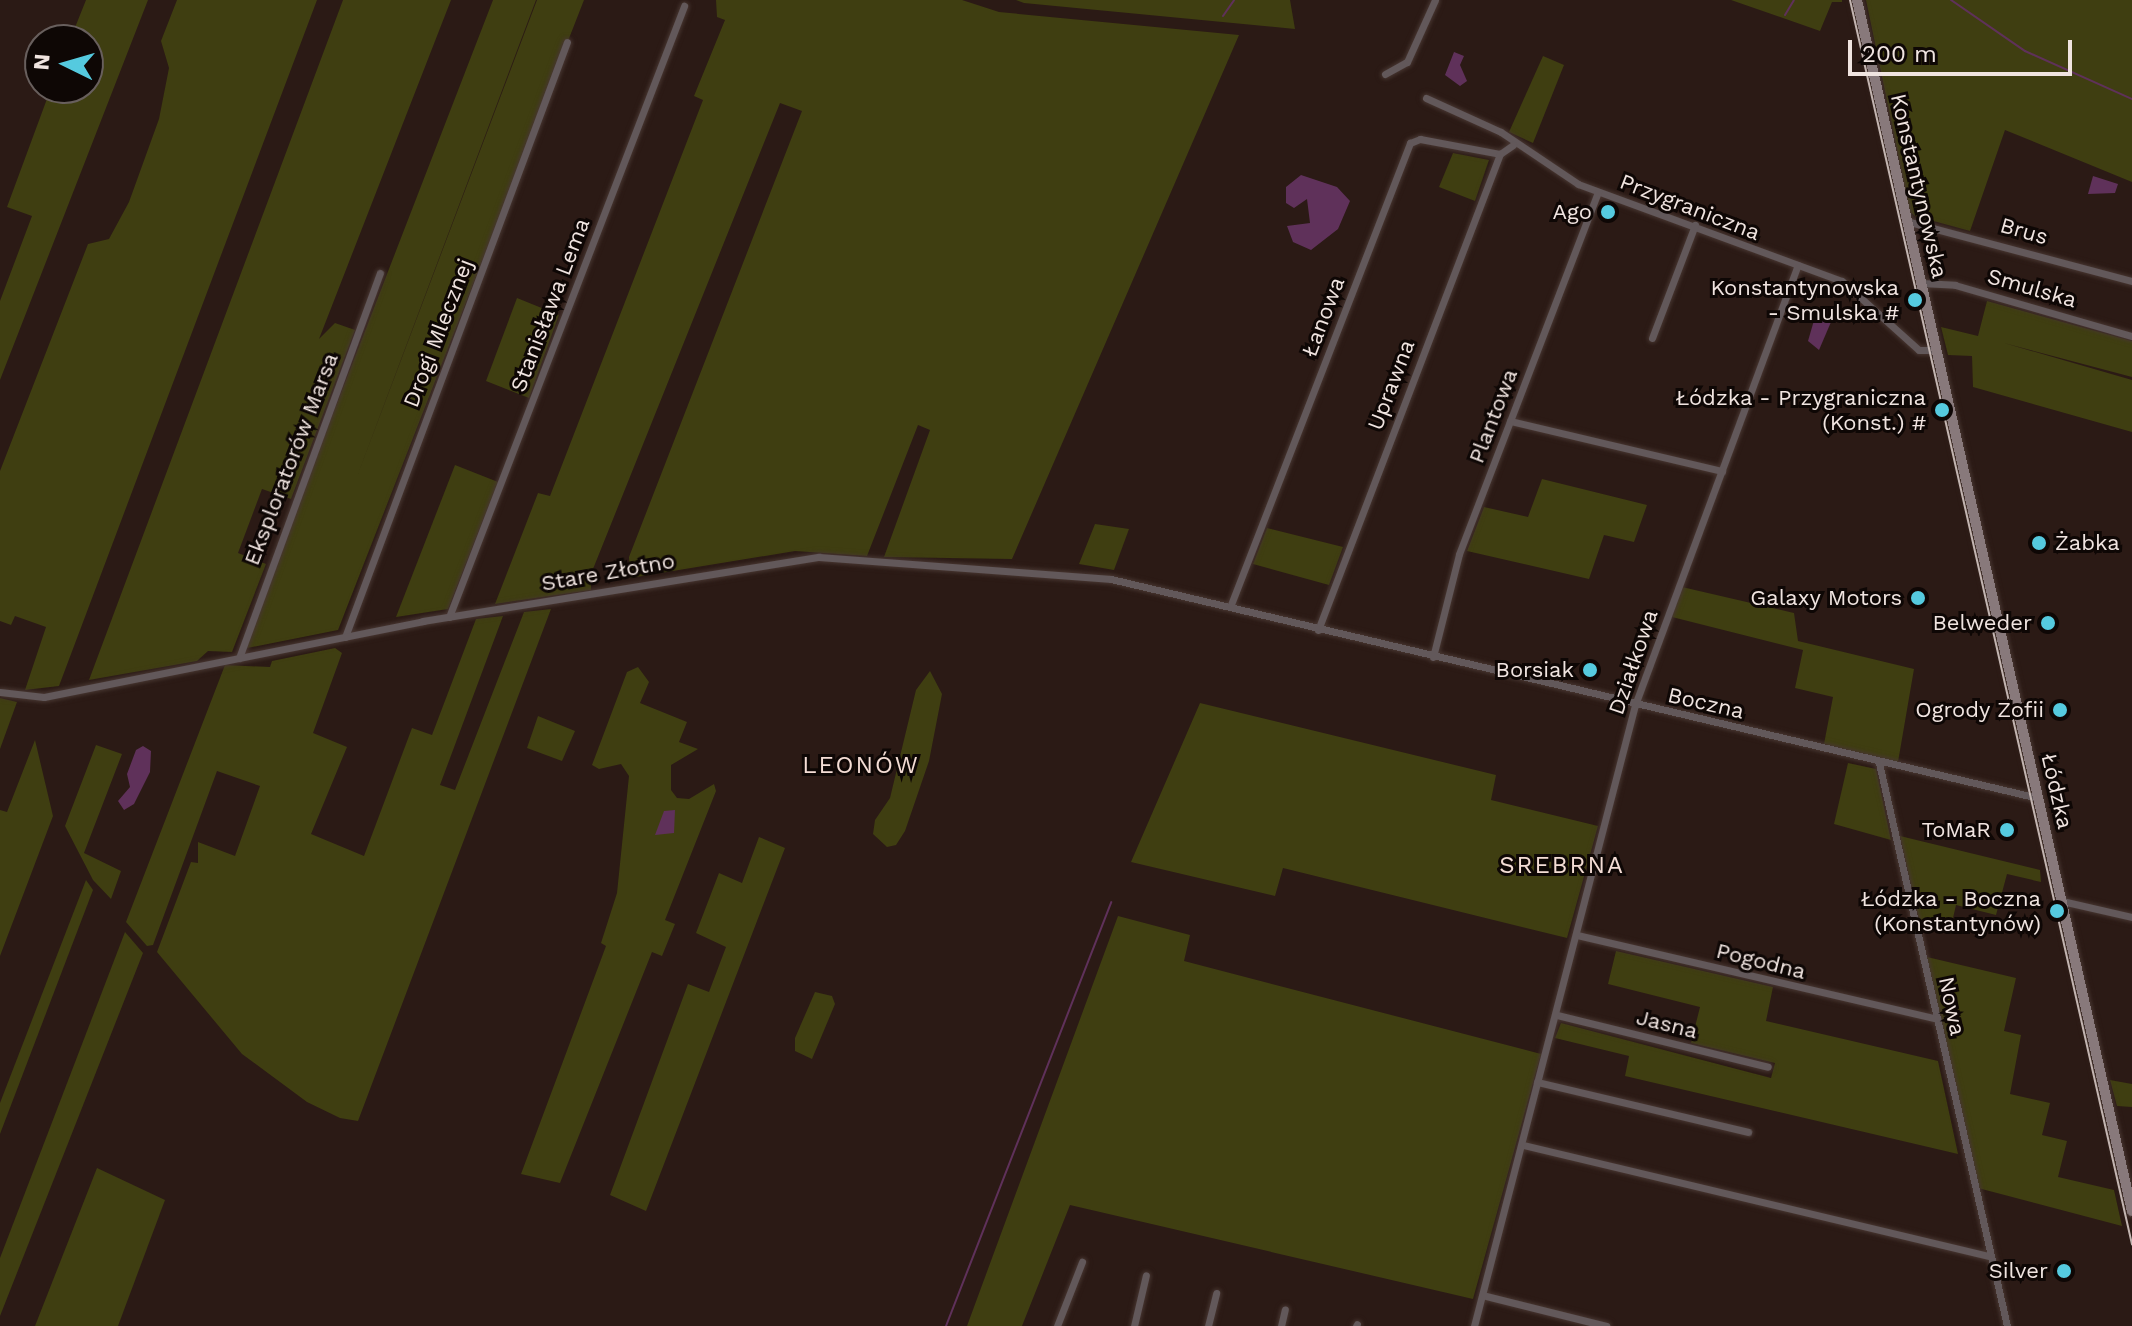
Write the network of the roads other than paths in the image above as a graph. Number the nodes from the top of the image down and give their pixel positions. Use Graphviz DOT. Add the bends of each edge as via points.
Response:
graph roads {
  1 [pos="1435,0"];
  2 [pos="1857,0"];
  3 [pos="684,6"];
  4 [pos="567,42"];
  5 [pos="1385,74"];
  6 [pos="1426,98"];
  7 [pos="1513,145"];
  8 [pos="1500,154"];
  9 [pos="1598,192"];
  10 [pos="1906,221"];
  11 [pos="1695,225"];
  12 [pos="1798,265"];
  13 [pos="380,273"];
  14 [pos="2132,281"];
  15 [pos="1921,283"];
  16 [pos="2132,336"];
  17 [pos="1652,338"];
  18 [pos="1936,350"];
  19 [pos="1943,380"];
  20 [pos="1510,421"];
  21 [pos="1722,471"];
  22 [pos="1228,606"];
  23 [pos="449,617"];
  24 [pos="1318,630"];
  25 [pos="345,637"];
  26 [pos="1433,657"];
  27 [pos="239,658"];
  28 [pos="0,692"];
  29 [pos="1635,705"];
  30 [pos="1879,763"];
  31 [pos="2038,798"];
  32 [pos="2062,901"];
  33 [pos="2132,917"];
  34 [pos="1577,935"];
  35 [pos="1557,1015"];
  36 [pos="1937,1019"];
  37 [pos="1768,1067"];
  38 [pos="1537,1082"];
  39 [pos="1748,1132"];
  40 [pos="1523,1145"];
  41 [pos="2132,1211"];
  42 [pos="1990,1256"];
  43 [pos="1082,1262"];
  44 [pos="1146,1275"];
  45 [pos="1216,1293"];
  46 [pos="1486,1296"];
  47 [pos="1285,1309"];
  48 [pos="1057,1326"];
  49 [pos="1134,1326"];
  50 [pos="1208,1326"];
  51 [pos="1281,1326"];
  52 [pos="1474,1326"];
  53 [pos="1606,1326"];
  54 [pos="2007,1326"];
  1 -- 5 [label="street" via="1407,62"];
  2 -- 10 [label="main road, Konstantynowska"];
  3 -- 23 [label="street, Stanisława Lema"];
  4 -- 25 [label="street, Drogi Mlecznej"];
  6 -- 7 [label="street, Przygraniczna" via="1501,132"];
  7 -- 8 [label="street"];
  7 -- 9 [label="street, Przygraniczna" via="1531,150"];
  8 -- 22 [label="street, Łanowa" via="1420,139 1410,143"];
  8 -- 24 [label="street, Uprawna"];
  9 -- 11 [label="street, Przygraniczna"];
  9 -- 20 [label="street, Plantowa"];
  10 -- 14 [label="street, Brus"];
  10 -- 15 [label="main road, Konstantynowska"];
  11 -- 12 [label="street, Przygraniczna"];
  11 -- 17 [label="street"];
  12 -- 18 [label="street, Przygraniczna" via="1859,291 1919,350"];
  12 -- 21 [label="street, Działkowa"];
  13 -- 27 [label="street, Eksploratorów Marsa"];
  15 -- 16 [label="street, Smulska" via="1955,285"];
  15 -- 18 [label="main road, Konstantynowska"];
  18 -- 19 [label="main road, Konstantynowska"];
  19 -- 31 [label="main road, Łódzka"];
  20 -- 21 [label="street"];
  20 -- 26 [label="street, Plantowa" via="1459,554"];
  21 -- 29 [label="street, Działkowa"];
  22 -- 23 [label="street, Stare Złotno" via="1085,575 819,557"];
  22 -- 24 [label="street, Boczna"];
  23 -- 25 [label="street, Stare Złotno"];
  24 -- 26 [label="street, Boczna"];
  25 -- 27 [label="street, Stare Złotno"];
  26 -- 29 [label="street, Boczna"];
  27 -- 28 [label="street, Stare Złotno" via="44,697"];
  29 -- 30 [label="street, Boczna"];
  29 -- 34 [label="street, Działkowa"];
  30 -- 31 [label="street, Boczna"];
  30 -- 36 [label="street, Nowa"];
  31 -- 32 [label="main road, Łódzka"];
  32 -- 33 [label="street"];
  32 -- 41 [label="main road, Łódzka"];
  34 -- 35 [label="street, Działkowa"];
  34 -- 36 [label="street, Pogodna"];
  35 -- 37 [label="street, Jasna"];
  35 -- 38 [label="street, Działkowa"];
  36 -- 42 [label="street, Nowa"];
  38 -- 39 [label="street"];
  38 -- 40 [label="street, Działkowa"];
  40 -- 42 [label="street"];
  40 -- 46 [label="street, Działkowa"];
  42 -- 54 [label="street, Nowa"];
  43 -- 48 [label="street"];
  44 -- 49 [label="street"];
  45 -- 50 [label="street"];
  46 -- 52 [label="street, Działkowa"];
  46 -- 53 [label="street"];
  47 -- 51 [label="street"];
}
